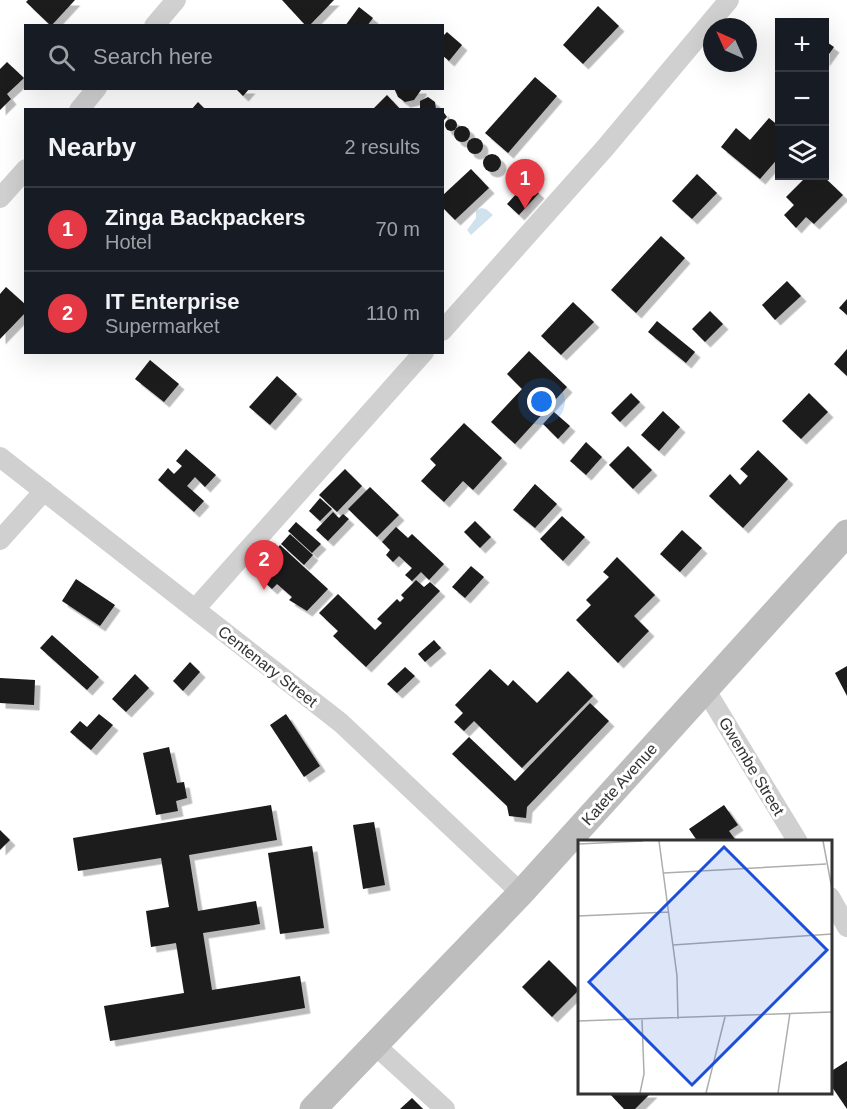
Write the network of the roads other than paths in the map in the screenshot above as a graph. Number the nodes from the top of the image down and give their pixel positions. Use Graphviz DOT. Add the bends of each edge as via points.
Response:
graph roads {
  1 [pos="176,0"];
  2 [pos="729,0"];
  3 [pos="156,24"];
  4 [pos="96,90"];
  5 [pos="81,108"];
  6 [pos="24,171"];
  7 [pos="0,198"];
  8 [pos="444,329"];
  9 [pos="422,354"];
  10 [pos="0,457"];
  11 [pos="44,492"];
  12 [pos="847,533"];
  13 [pos="0,540"];
  14 [pos="195,609"];
  15 [pos="705,689"];
  16 [pos="797,840"];
  17 [pos="521,893"];
  18 [pos="832,899"];
  19 [pos="847,927"];
  20 [pos="375,1045"];
  21 [pos="314,1109"];
  22 [pos="445,1109"];
  1 -- 3 [label="street"];
  2 -- 8 [label="street" via="613,139"];
  4 -- 5 [label="street"];
  6 -- 7 [label="street"];
  9 -- 14 [label="street"];
  10 -- 11 [label="street, Centenary Street"];
  11 -- 13 [label="street"];
  11 -- 14 [label="street, Centenary Street"];
  12 -- 15 [label="street, Katete Avenue"];
  14 -- 17 [label="street, Centenary Street" via="341,723"];
  15 -- 16 [label="street, Gwembe Street"];
  15 -- 17 [label="street, Katete Avenue"];
  17 -- 20 [label="street, Katete Avenue"];
  18 -- 19 [label="street"];
  20 -- 21 [label="street, Katete Avenue"];
  20 -- 22 [label="street"];
}
